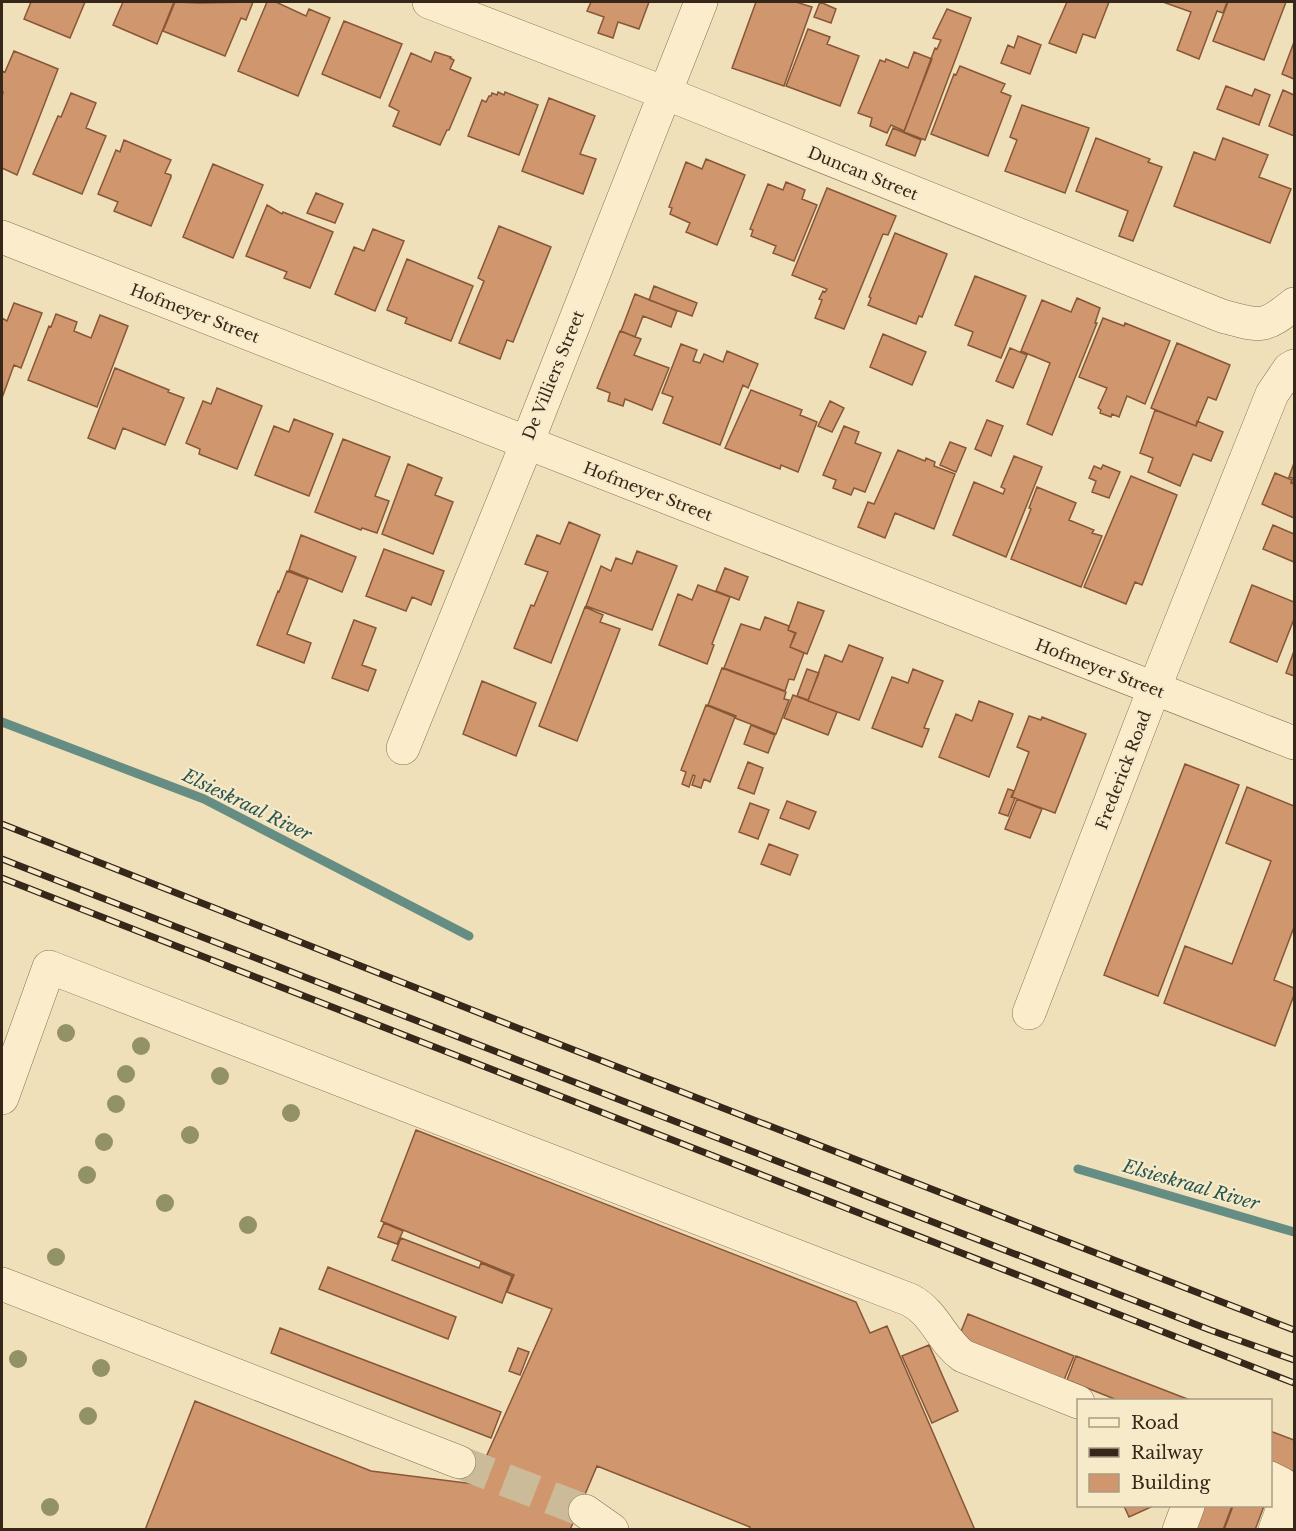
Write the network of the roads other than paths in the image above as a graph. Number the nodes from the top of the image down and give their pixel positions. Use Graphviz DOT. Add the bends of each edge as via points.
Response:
graph roads {
  1 [pos="429,2"];
  2 [pos="701,2"];
  3 [pos="665,93"];
  4 [pos="2,237"];
  5 [pos="1294,304"];
  6 [pos="1294,366"];
  7 [pos="526,443"];
  8 [pos="1154,689"];
  9 [pos="1294,743"];
  10 [pos="403,748"];
  11 [pos="1029,1013"];
  12 [pos="2,1098"];
  13 [pos="2,1284"];
  14 [pos="1077,1402"];
  15 [pos="459,1462"];
  16 [pos="1272,1479"];
  17 [pos="1188,1507"];
  18 [pos="585,1511"];
  19 [pos="612,1530"];
  20 [pos="1179,1530"];
  21 [pos="1275,1530"];
  1 -- 3 [label="street, Duncan Street"];
  2 -- 3 [label="street, De Villiers Street"];
  3 -- 5 [label="street, Duncan Street" via="1222,316 1256,325 1276,319"];
  3 -- 7 [label="street, De Villiers Street"];
  4 -- 7 [label="street, Hofmeyer Street"];
  6 -- 8 [label="street, Frederick Road" via="1272,394"];
  7 -- 8 [label="street, Hofmeyer Street"];
  7 -- 10 [label="street, De Villiers Street"];
  8 -- 9 [label="street, Hofmeyer Street"];
  8 -- 11 [label="street, Frederick Road"];
  12 -- 14 [label="street" via="49,967 910,1300 932,1317 948,1342 963,1356"];
  13 -- 15 [label="street"];
  16 -- 21 [label="street" via="1282,1484 1287,1497"];
  17 -- 20 [label="street"];
  18 -- 19 [label="street"];
}
